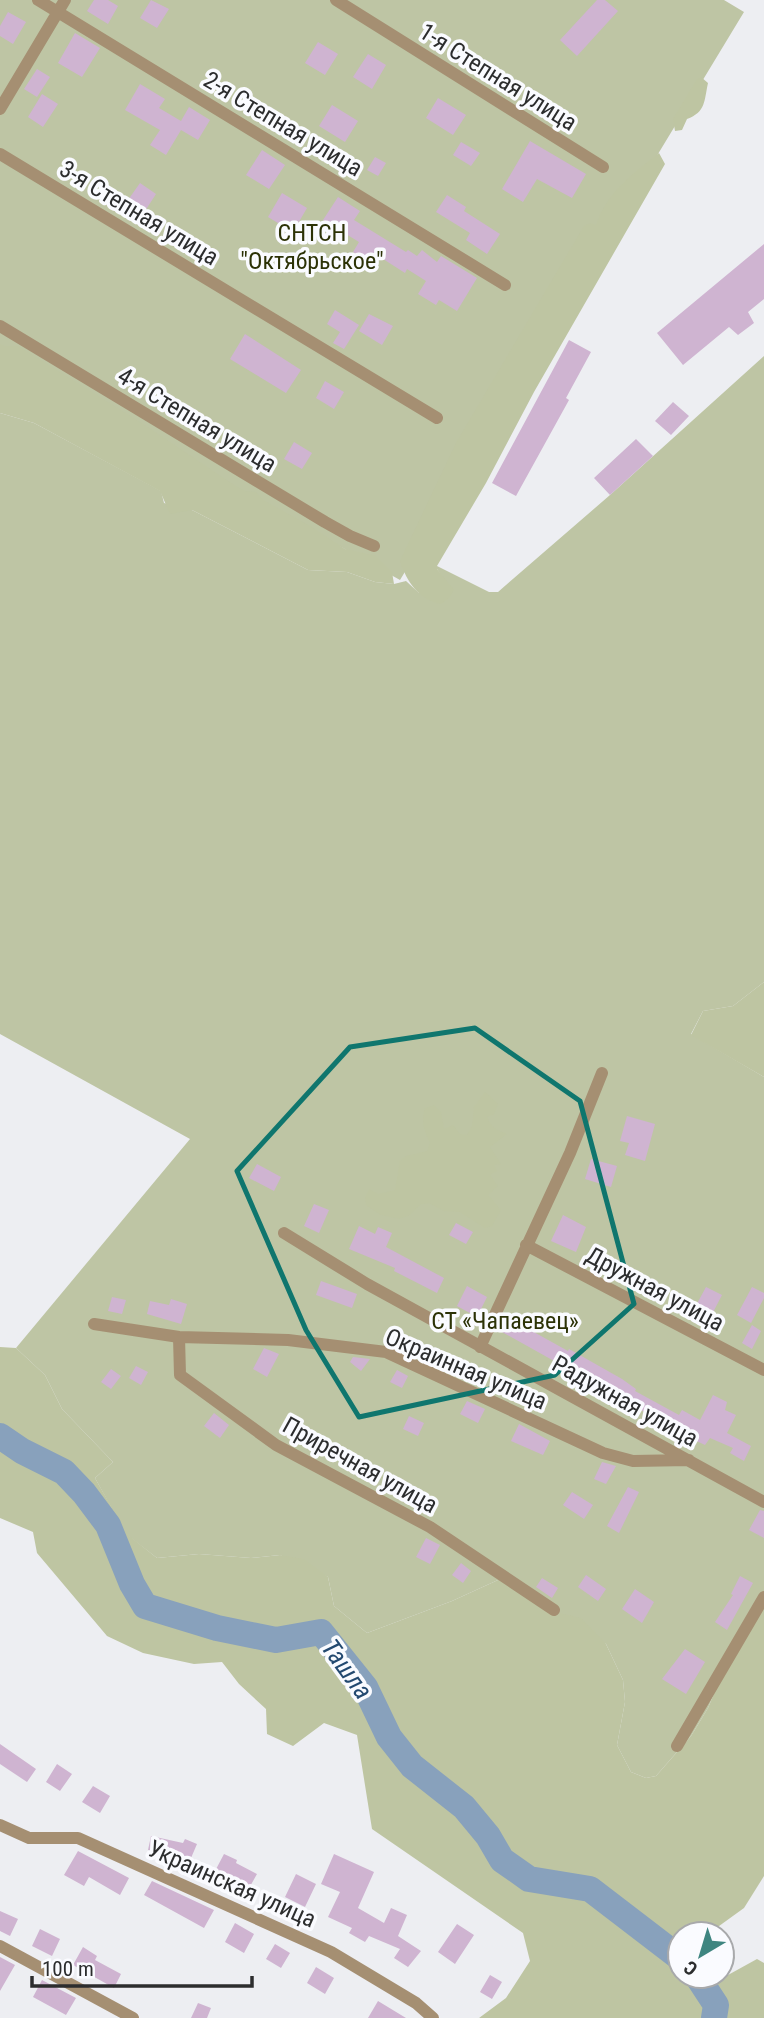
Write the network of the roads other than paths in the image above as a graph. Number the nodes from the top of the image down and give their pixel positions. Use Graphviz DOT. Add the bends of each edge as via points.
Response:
graph roads {
  1 [pos="38,0"];
  2 [pos="65,0"];
  3 [pos="337,0"];
  4 [pos="57,12"];
  5 [pos="0,109"];
  6 [pos="0,154"];
  7 [pos="603,167"];
  8 [pos="505,285"];
  9 [pos="0,326"];
  10 [pos="436,418"];
  11 [pos="374,546"];
  12 [pos="602,1073"];
  13 [pos="284,1233"];
  14 [pos="526,1245"];
  15 [pos="94,1324"];
  16 [pos="179,1337"];
  17 [pos="480,1346"];
  18 [pos="764,1370"];
  19 [pos="689,1460"];
  20 [pos="764,1502"];
  21 [pos="764,1597"];
  22 [pos="554,1610"];
  23 [pos="677,1746"];
  24 [pos="0,1825"];
  25 [pos="0,1946"];
  26 [pos="132,2018"];
  27 [pos="433,2018"];
  1 -- 4 [label="street, 2-я Степная улица"];
  2 -- 4 [label="street"];
  3 -- 7 [label="street, 1-я Степная улица"];
  4 -- 5 [label="street"];
  4 -- 8 [label="street, 2-я Степная улица"];
  6 -- 10 [label="street, 3-я Степная улица"];
  9 -- 11 [label="street, 4-я Степная улица" via="326,522"];
  12 -- 14 [label="street"];
  13 -- 17 [label="street, Радужная улица"];
  14 -- 17 [label="street"];
  14 -- 18 [label="street, Дружная улица"];
  15 -- 16 [label="street, Окраинная улица"];
  16 -- 19 [label="street, Окраинная улица" via="288,1340 386,1352 603,1452 633,1461"];
  16 -- 22 [label="street, Приречная улица" via="180,1375 276,1445 429,1527"];
  17 -- 19 [label="street, Радужная улица"];
  19 -- 20 [label="street, Радужная улица"];
  21 -- 23 [label="street"];
  24 -- 27 [label="street, Украинская улица" via="29,1838 78,1838 331,1952"];
  25 -- 26 [label="street"];
}
